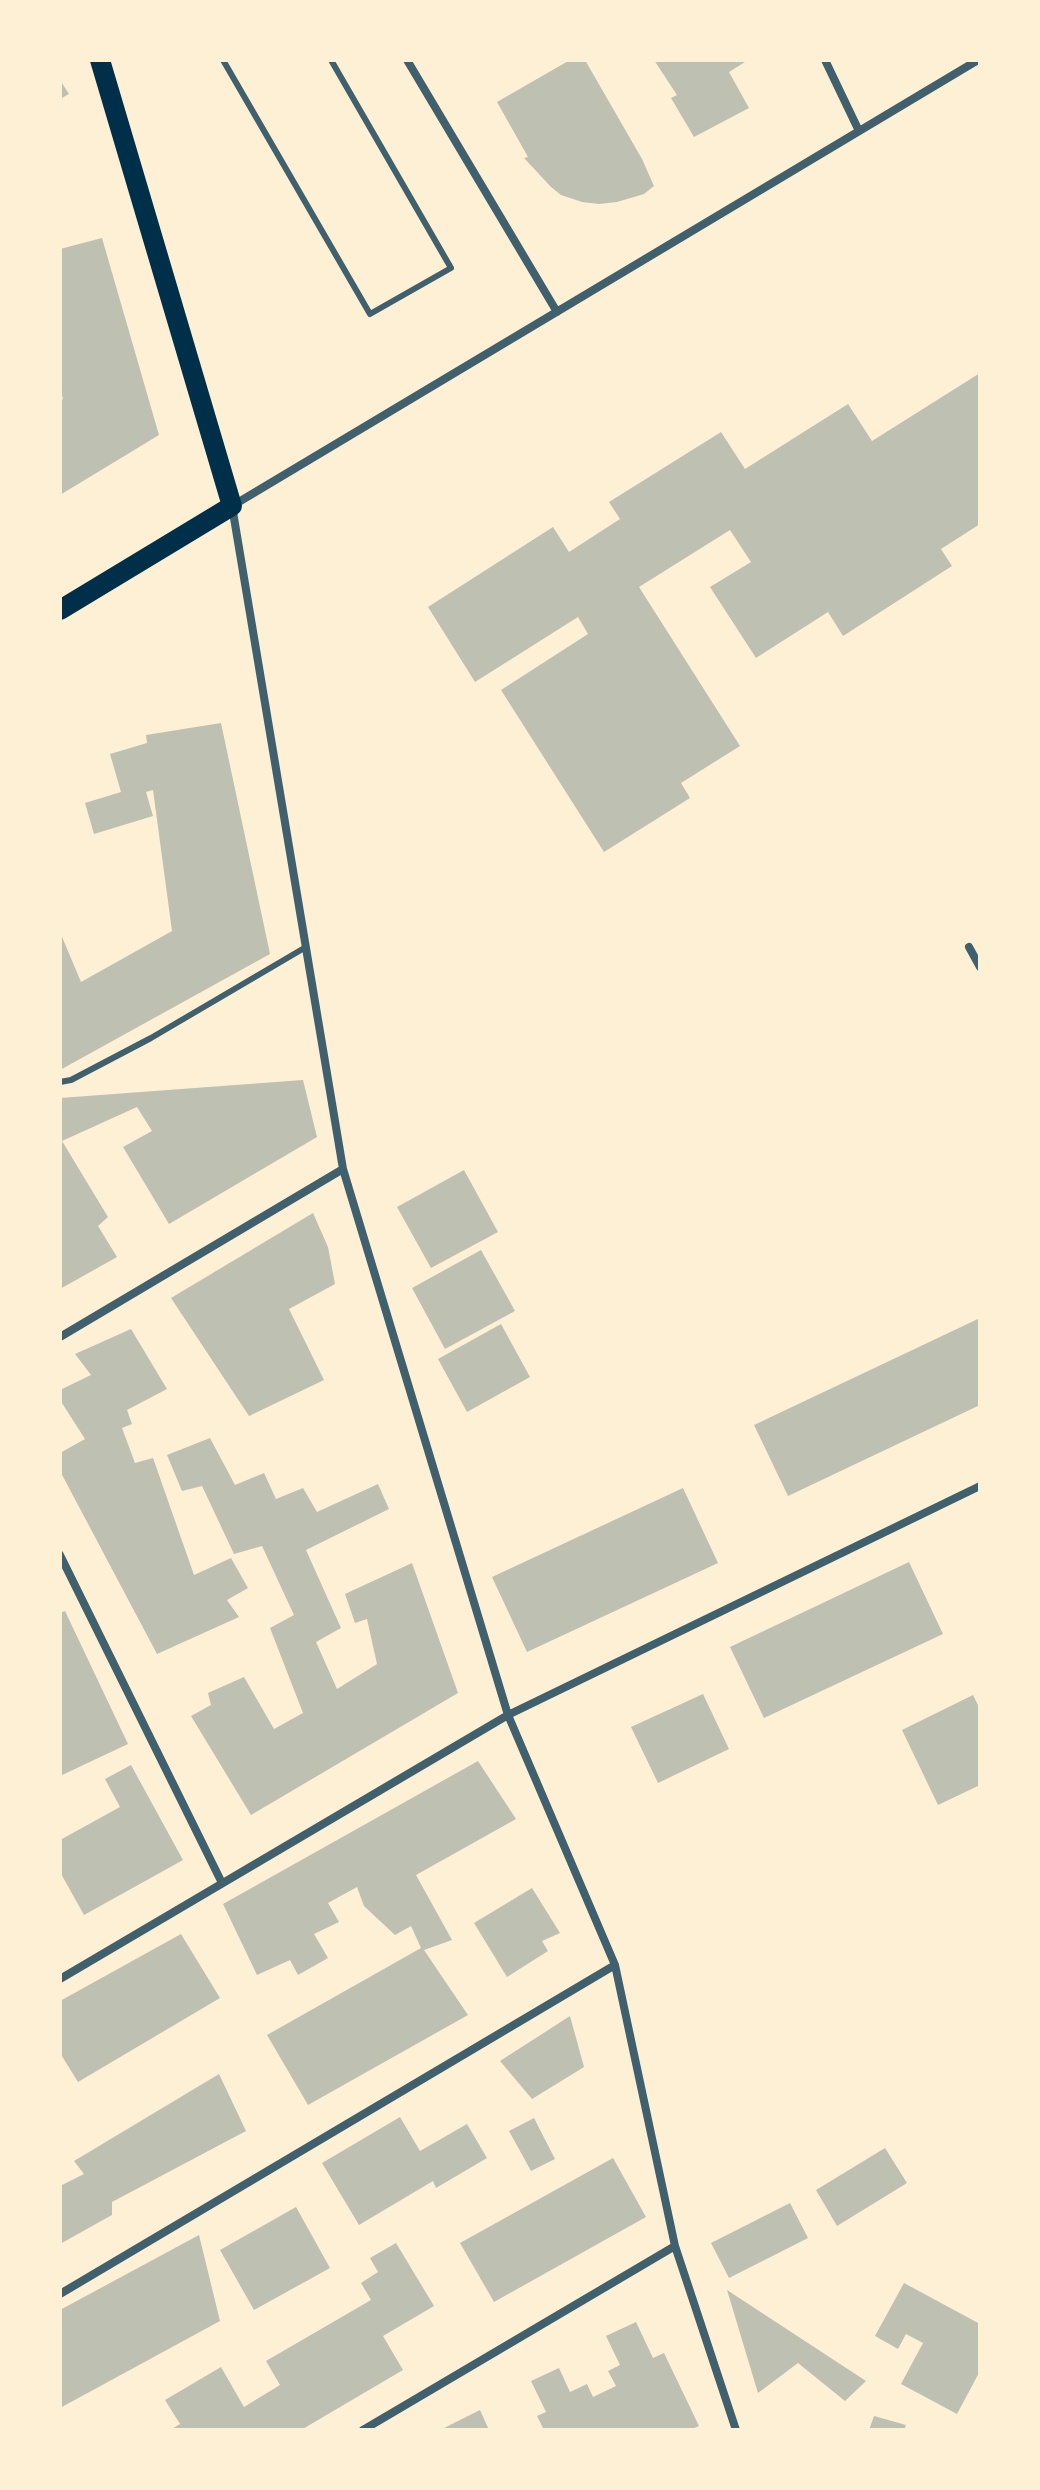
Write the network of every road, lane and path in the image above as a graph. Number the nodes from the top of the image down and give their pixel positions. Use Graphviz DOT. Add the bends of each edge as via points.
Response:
graph roads {
  1 [pos="100,60"];
  2 [pos="223,60"];
  3 [pos="331,60"];
  4 [pos="407,60"];
  5 [pos="825,60"];
  6 [pos="978,60"];
  7 [pos="859,131"];
  8 [pos="557,312"];
  9 [pos="232,506"];
  10 [pos="60,610"];
  11 [pos="306,947"];
  12 [pos="969,947"];
  13 [pos="980,967"];
  14 [pos="60,1082"];
  15 [pos="343,1169"];
  16 [pos="60,1337"];
  17 [pos="980,1486"];
  18 [pos="60,1555"];
  19 [pos="508,1715"];
  20 [pos="222,1883"];
  21 [pos="615,1965"];
  22 [pos="60,1979"];
  23 [pos="675,2246"];
  24 [pos="60,2294"];
  25 [pos="363,2430"];
  26 [pos="736,2430"];
  1 -- 9 [label="main road"];
  2 -- 3 [label="lane" via="370,314 451,268"];
  4 -- 8 [label="street"];
  5 -- 7 [label="street"];
  6 -- 7 [label="street"];
  7 -- 8 [label="street"];
  8 -- 9 [label="street"];
  9 -- 10 [label="main road"];
  9 -- 11 [label="street"];
  11 -- 14 [label="lane" via="151,1038"];
  11 -- 15 [label="street"];
  12 -- 13 [label="street"];
  15 -- 16 [label="street"];
  15 -- 19 [label="street"];
  17 -- 19 [label="street"];
  18 -- 20 [label="street"];
  19 -- 20 [label="street"];
  19 -- 21 [label="street"];
  20 -- 22 [label="street"];
  21 -- 23 [label="street"];
  21 -- 24 [label="street"];
  23 -- 25 [label="street"];
  23 -- 26 [label="street"];
}
